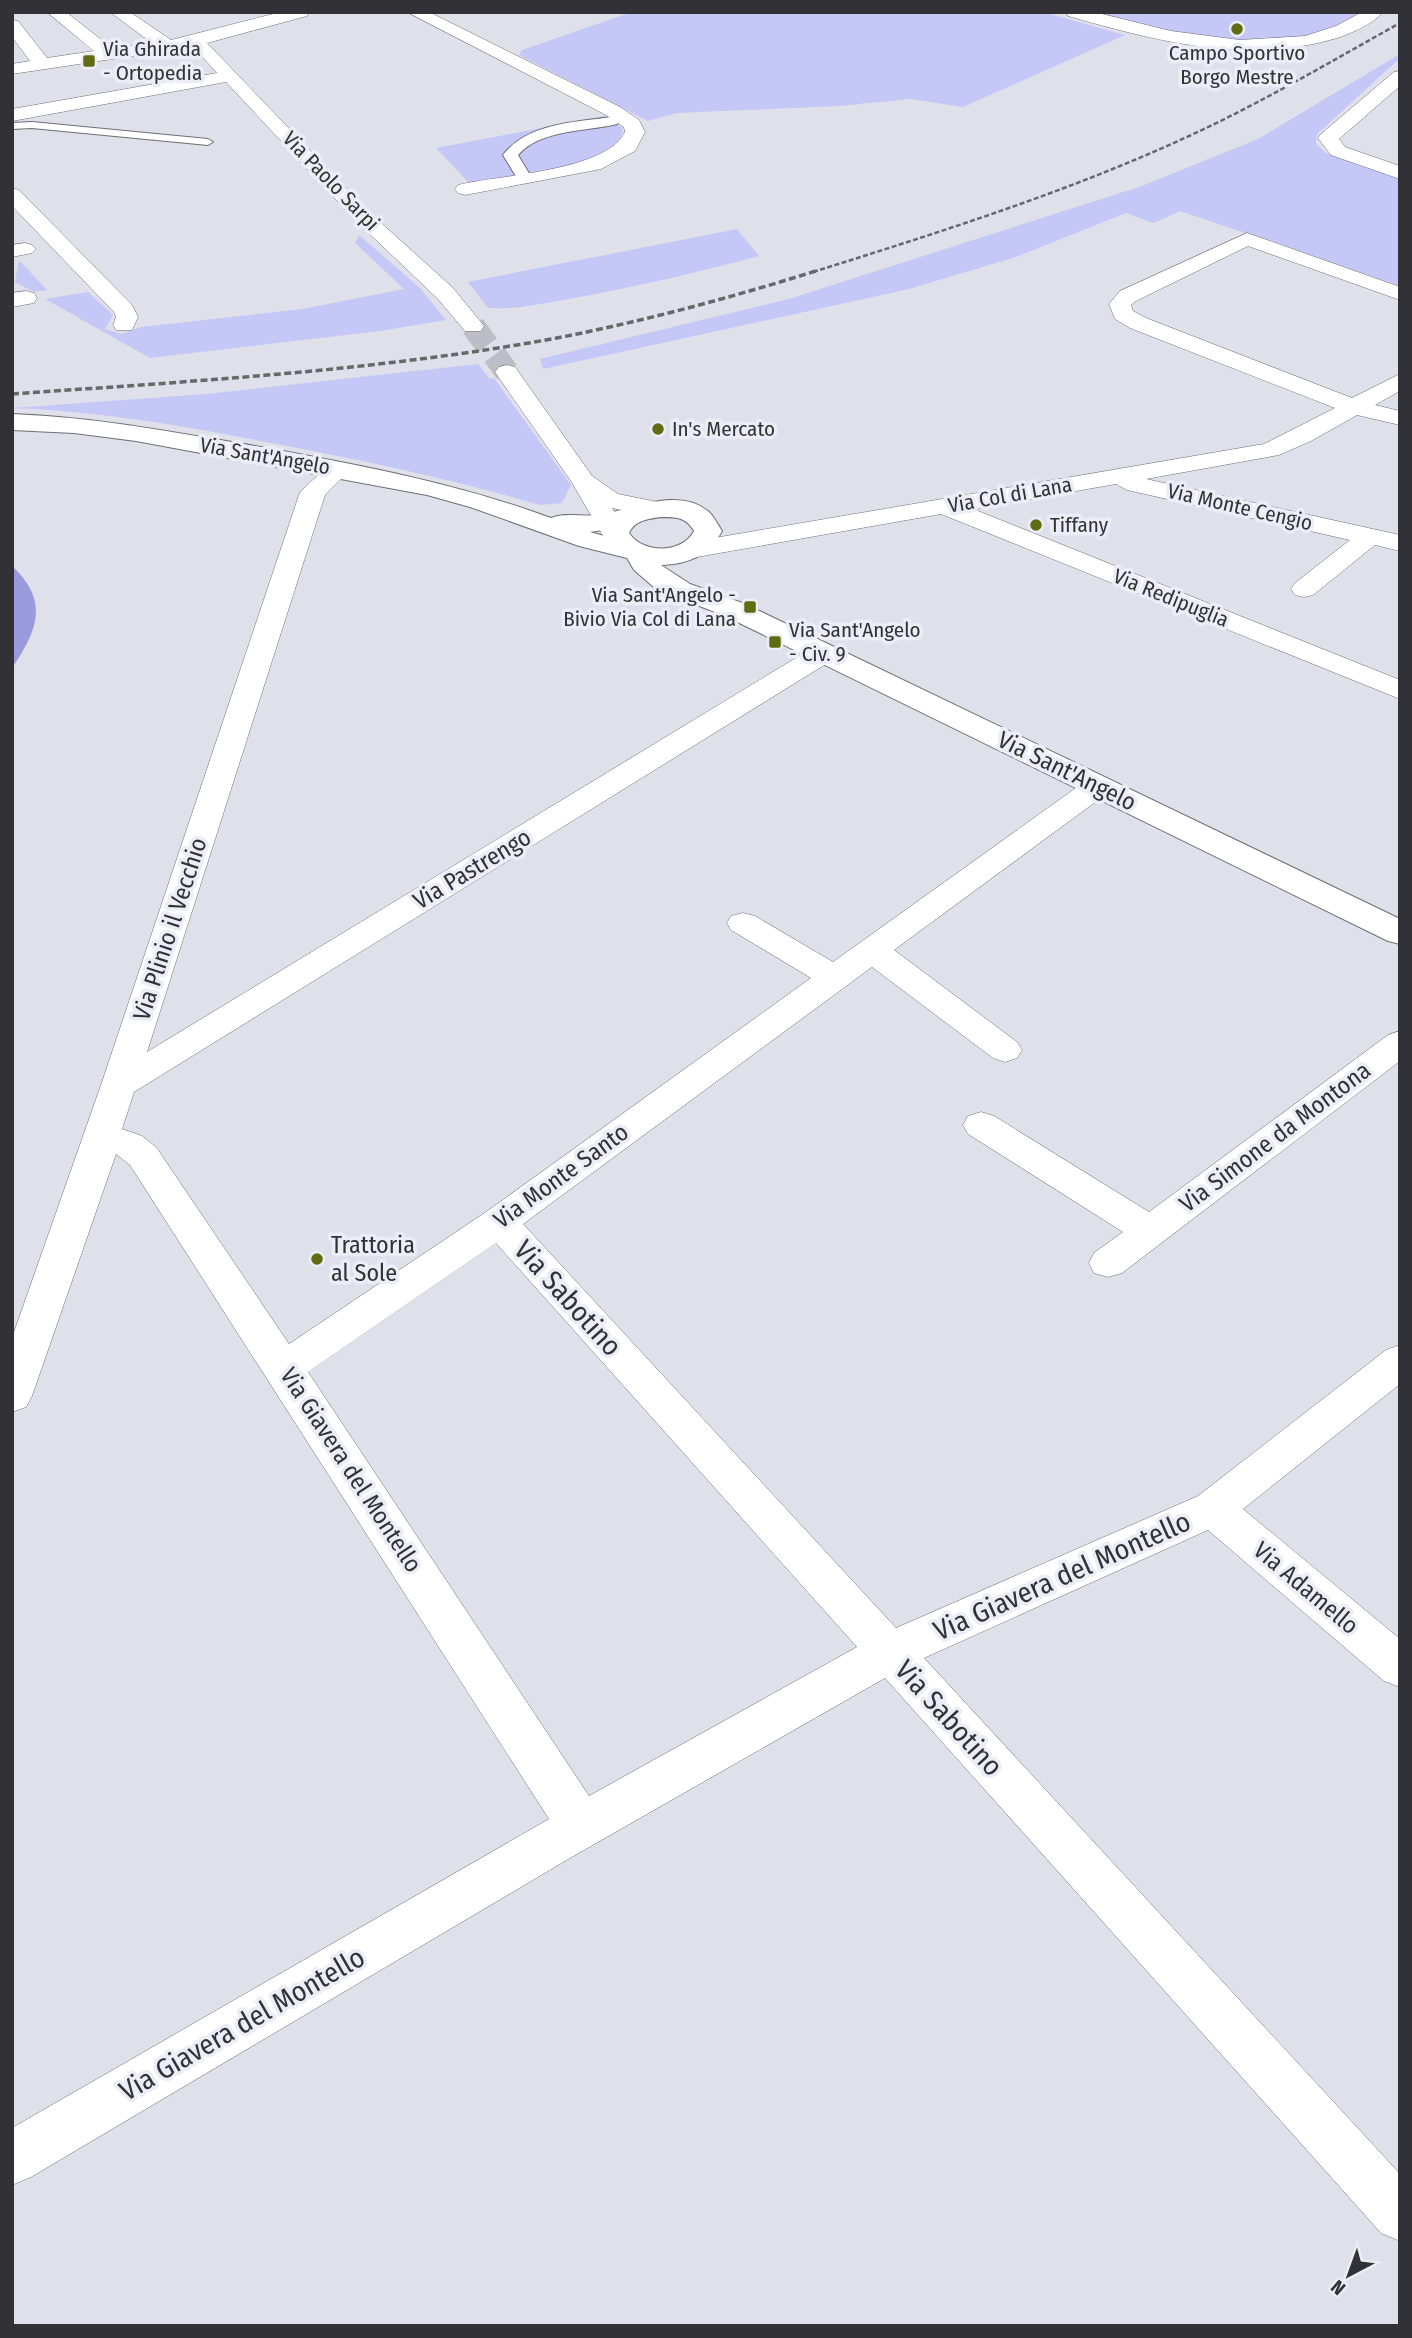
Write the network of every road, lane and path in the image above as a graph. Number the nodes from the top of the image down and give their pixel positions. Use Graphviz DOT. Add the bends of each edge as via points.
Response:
graph roads {
  1 [pos="55,12"];
  2 [pos="118,12"];
  3 [pos="415,12"];
  4 [pos="1074,12"];
  5 [pos="1375,12"];
  6 [pos="293,13"];
  7 [pos="12,25"];
  8 [pos="186,43"];
  9 [pos="165,44"];
  10 [pos="107,54"];
  11 [pos="42,64"];
  12 [pos="12,69"];
  13 [pos="230,76"];
  14 [pos="1400,76"];
  15 [pos="12,115"];
  16 [pos="612,121"];
  17 [pos="12,127"];
  18 [pos="208,142"];
  19 [pos="1400,173"];
  20 [pos="522,174"];
  21 [pos="465,190"];
  22 [pos="12,194"];
  23 [pos="1400,294"];
  24 [pos="124,325"];
  25 [pos="473,326"];
  26 [pos="507,372"];
  27 [pos="1400,382"];
  28 [pos="1377,394"];
  29 [pos="1400,404"];
  30 [pos="1354,407"];
  31 [pos="1400,418"];
  32 [pos="12,422"];
  33 [pos="339,469"];
  34 [pos="1108,478"];
  35 [pos="586,488"];
  36 [pos="943,506"];
  37 [pos="648,511"];
  38 [pos="524,515"];
  39 [pos="704,522"];
  40 [pos="776,535"];
  41 [pos="1371,536"];
  42 [pos="624,542"];
  43 [pos="1400,543"];
  44 [pos="688,551"];
  45 [pos="1304,589"];
  46 [pos="735,610"];
  47 [pos="824,653"];
  48 [pos="1400,690"];
  49 [pos="1098,786"];
  50 [pos="743,923"];
  51 [pos="1400,933"];
  52 [pos="871,949"];
  53 [pos="833,977"];
  54 [pos="1400,1043"];
  55 [pos="1005,1050"];
  56 [pos="119,1085"];
  57 [pos="981,1125"];
  58 [pos="100,1140"];
  59 [pos="499,1222"];
  60 [pos="1150,1231"];
  61 [pos="1108,1263"];
  62 [pos="1400,1361"];
  63 [pos="284,1367"];
  64 [pos="12,1396"];
  65 [pos="1213,1509"];
  66 [pos="890,1652"];
  67 [pos="1400,1667"];
  68 [pos="581,1826"];
  69 [pos="12,2158"];
  70 [pos="1400,2214"];
  1 -- 10 [label="street"];
  2 -- 9 [label="street"];
  3 -- 21 [label="street" via="613,111 632,124 635,132 620,154 594,165"];
  4 -- 5 [label="street" via="1162,36 1239,44 1275,44 1337,33"];
  6 -- 8 [label="street"];
  7 -- 11 [label="street"];
  8 -- 9 [label="street"];
  8 -- 13 [label="street, Via Paolo Sarpi" via="203,47"];
  9 -- 10 [label="street"];
  10 -- 11 [label="street"];
  11 -- 12 [label="street"];
  13 -- 15 [label="street"];
  13 -- 25 [label="street, Via Paolo Sarpi"];
  14 -- 19 [label="street" via="1328,138 1338,151"];
  16 -- 20 [label="street" via="530,138 514,147 510,155"];
  17 -- 18 [label="lane" via="32,125"];
  22 -- 24 [label="street" via="124,310"];
  23 -- 30 [label="street" via="1247,239 1120,304 1138,323"];
  26 -- 35 [label="street"];
  27 -- 28 [label="street, Via Col di Lana"];
  28 -- 29 [label="street"];
  28 -- 30 [label="street, Via Col di Lana"];
  30 -- 31 [label="street"];
  30 -- 34 [label="street, Via Col di Lana" via="1286,444"];
  32 -- 33 [label="street, Via Sant'Angelo" via="185,441"];
  33 -- 38 [label="street, Via Sant'Angelo"];
  33 -- 56 [label="street, Via Plinio il Vecchio" via="313,492"];
  34 -- 36 [label="street, Via Col di Lana"];
  34 -- 41 [label="street, Via Monte Cengio"];
  35 -- 37 [label="street"];
  35 -- 38 [label="street" via="588,502 575,512"];
  35 -- 42 [label="street"];
  36 -- 40 [label="street, Via Col di Lana"];
  36 -- 48 [label="street, Via Redipuglia"];
  37 -- 39 [label="street" via="684,511"];
  37 -- 42 [label="street" via="627,517 617,527"];
  38 -- 42 [label="street, Via Sant'Angelo"];
  38 -- 42 [label="street, Via Sant'Angelo" via="601,545"];
  39 -- 40 [label="street, Via Col di Lana" via="748,534"];
  39 -- 44 [label="street" via="706,539"];
  40 -- 44 [label="street, Via Col di Lana"];
  41 -- 43 [label="street, Via Monte Cengio"];
  41 -- 45 [label="street"];
  42 -- 44 [label="street, Via Sant'Angelo" via="660,556"];
  42 -- 46 [label="street, Via Sant'Angelo" via="665,581"];
  44 -- 46 [label="street, Via Sant'Angelo" via="682,568 688,577"];
  46 -- 47 [label="street, Via Sant'Angelo"];
  47 -- 49 [label="street, Via Sant'Angelo"];
  47 -- 56 [label="street, Via Pastrengo"];
  49 -- 51 [label="street, Via Sant'Angelo"];
  49 -- 52 [label="street, Via Monte Santo"];
  50 -- 53 [label="street"];
  52 -- 53 [label="street, Via Monte Santo"];
  52 -- 55 [label="street"];
  53 -- 59 [label="street, Via Monte Santo"];
  54 -- 60 [label="street, Via Simone da Montona"];
  56 -- 58 [label="street, Via Plinio il Vecchio"];
  57 -- 60 [label="street"];
  58 -- 63 [label="street, Via Giavera del Montello" via="128,1143 144,1156"];
  58 -- 64 [label="street, Via Plinio il Vecchio"];
  59 -- 63 [label="street, Via Monte Santo"];
  59 -- 66 [label="street, Via Sabotino"];
  60 -- 61 [label="street, Via Simone da Montona"];
  62 -- 65 [label="street, Via Giavera del Montello"];
  63 -- 68 [label="street, Via Giavera del Montello"];
  65 -- 66 [label="street, Via Giavera del Montello"];
  65 -- 67 [label="street, Via Adamello"];
  66 -- 68 [label="street, Via Giavera del Montello"];
  66 -- 70 [label="street, Via Sabotino"];
  68 -- 69 [label="street, Via Giavera del Montello"];
}
